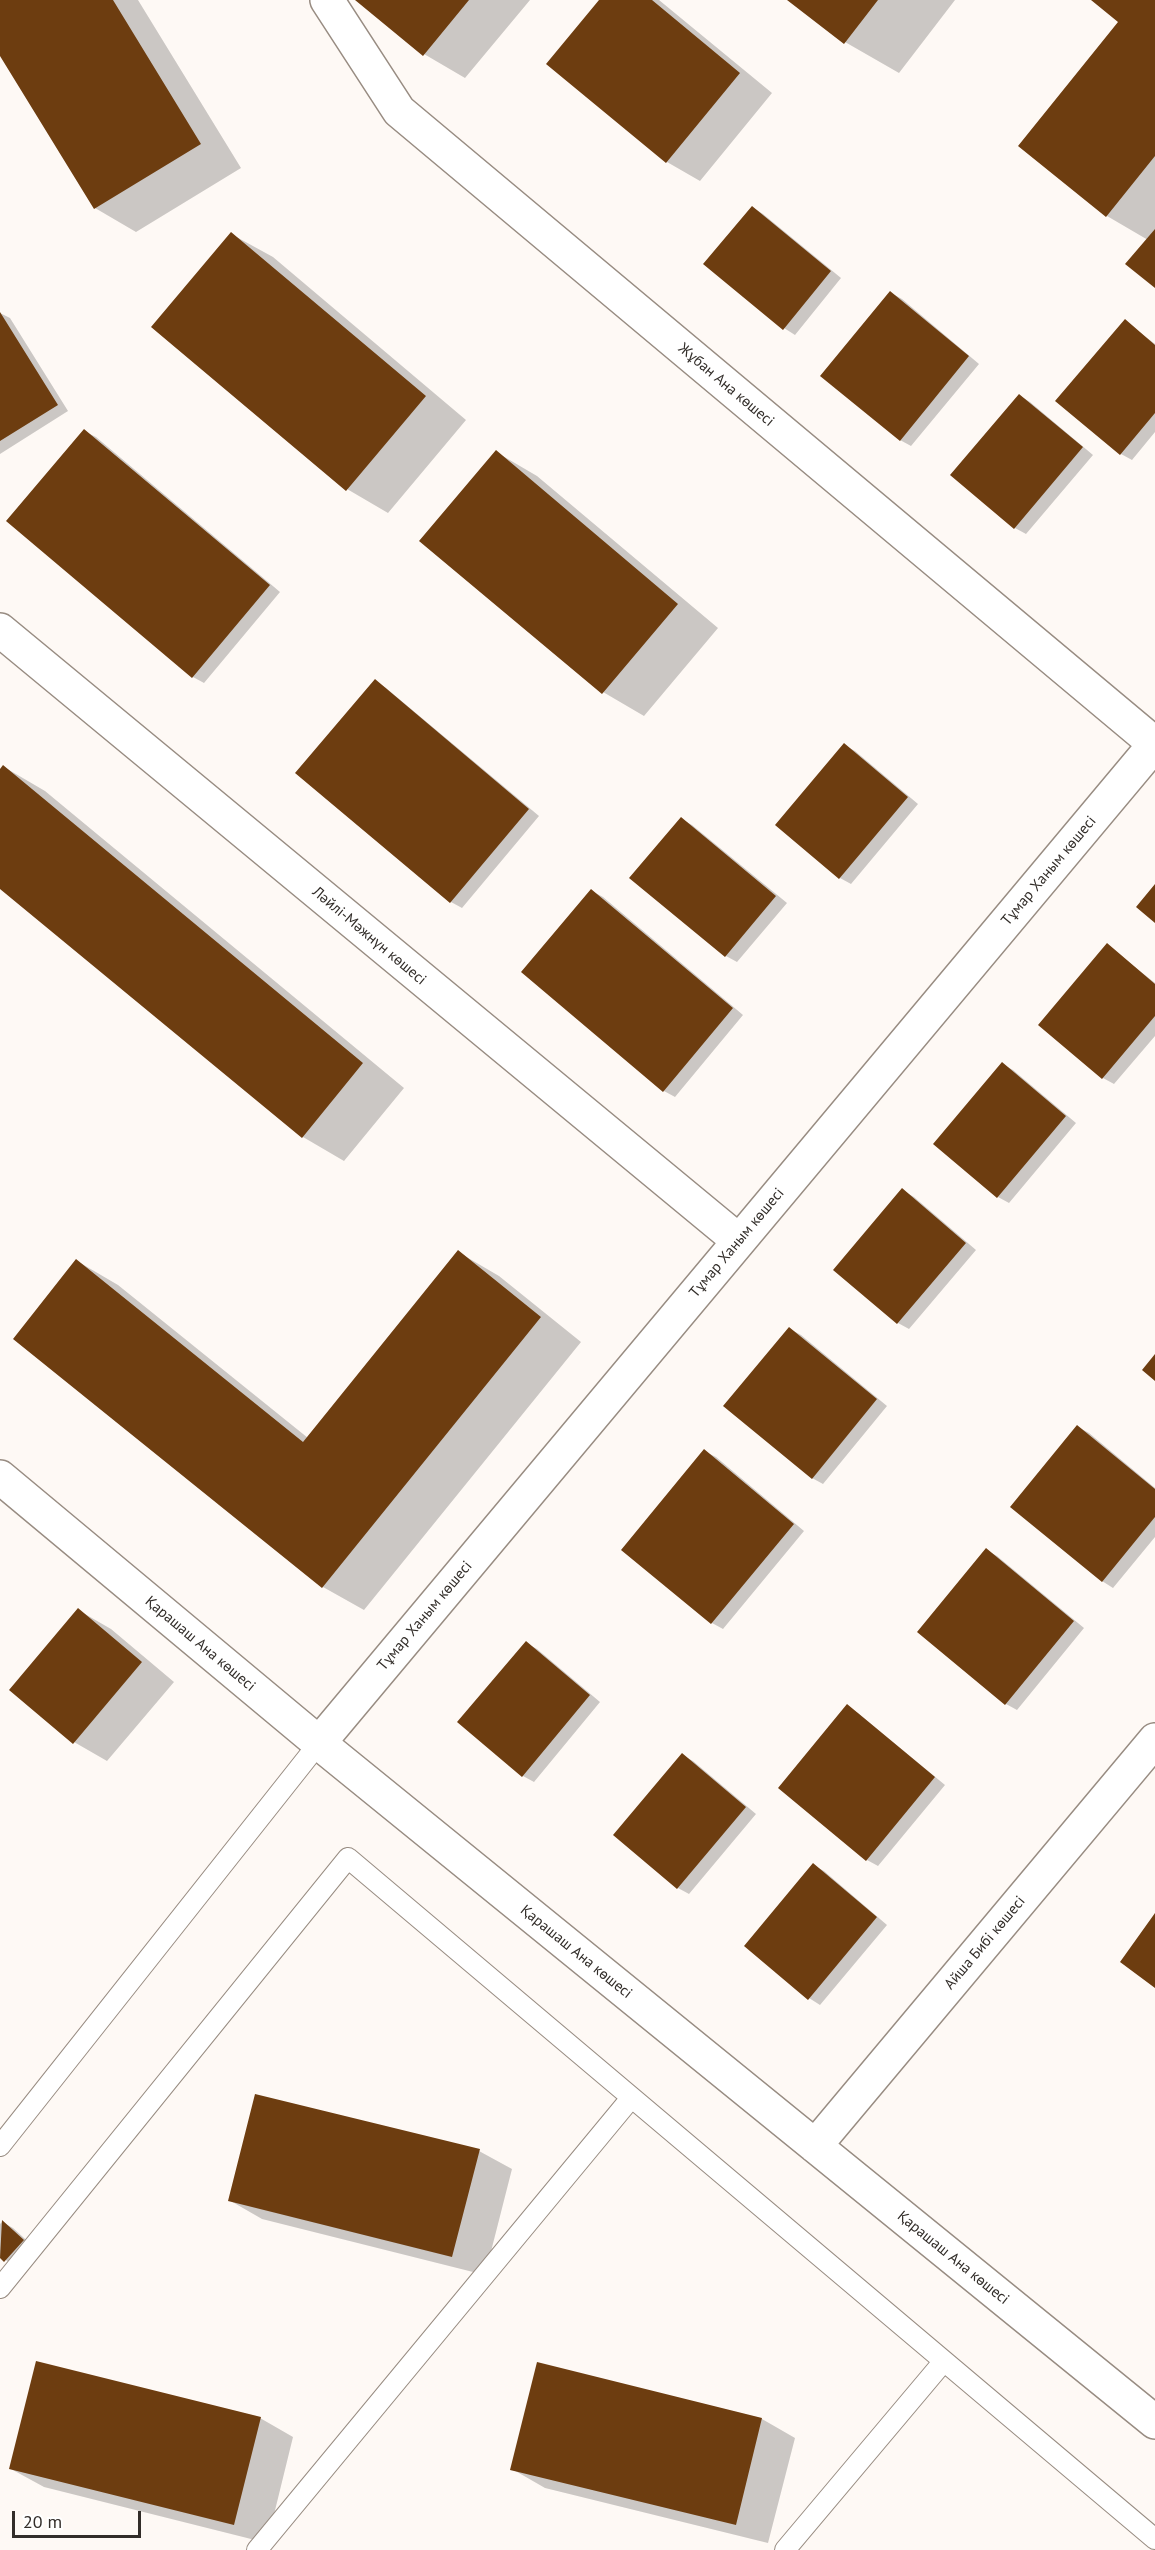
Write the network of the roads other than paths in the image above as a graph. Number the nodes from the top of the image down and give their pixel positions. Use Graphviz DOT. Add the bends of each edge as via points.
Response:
graph roads {
  1 [pos="327,0"];
  2 [pos="0,630"];
  3 [pos="1155,744"];
  4 [pos="739,1241"];
  5 [pos="0,1477"];
  6 [pos="1155,1740"];
  7 [pos="319,1743"];
  8 [pos="631,2098"];
  9 [pos="0,2146"];
  10 [pos="815,2146"];
  11 [pos="1,2284"];
  12 [pos="944,2361"];
  13 [pos="1155,2422"];
  14 [pos="1155,2540"];
  15 [pos="257,2550"];
  16 [pos="784,2550"];
  1 -- 3 [label="street, Жұбан Ана көшесі" via="399,111"];
  2 -- 4 [label="street, Ләйлі-Мәжнүн көшесі"];
  3 -- 4 [label="street, Тұмар Ханым көшесі"];
  4 -- 7 [label="street, Тұмар Ханым көшесі"];
  5 -- 7 [label="street, Қарашаш Ана көшесі"];
  6 -- 10 [label="street, Айша Бибі көшесі"];
  7 -- 9 [label="lane"];
  7 -- 10 [label="street, Қарашаш Ана көшесі"];
  8 -- 11 [label="lane" via="348,1858"];
  8 -- 12 [label="lane"];
  8 -- 15 [label="lane"];
  10 -- 13 [label="street, Қарашаш Ана көшесі"];
  12 -- 14 [label="lane"];
  12 -- 16 [label="lane"];
}
